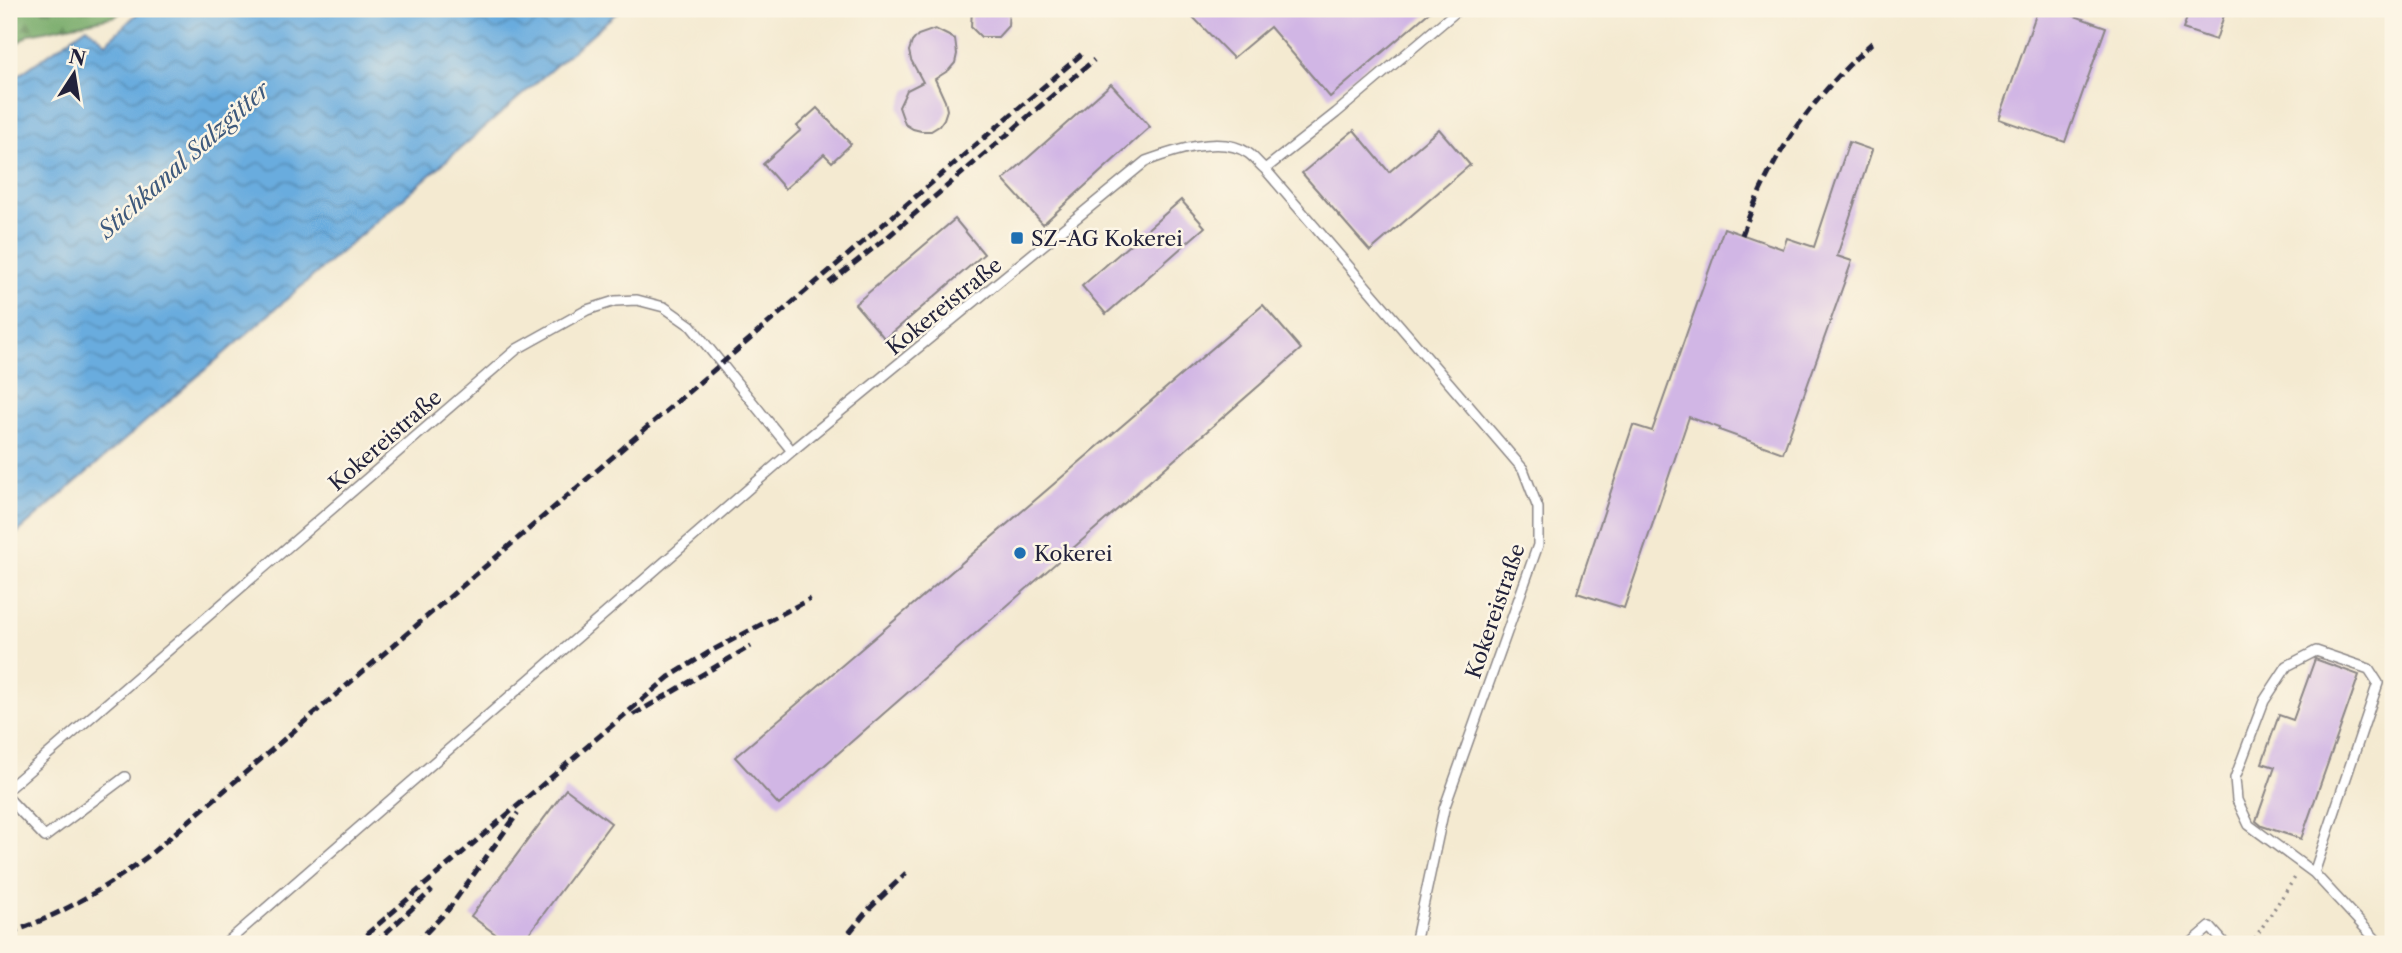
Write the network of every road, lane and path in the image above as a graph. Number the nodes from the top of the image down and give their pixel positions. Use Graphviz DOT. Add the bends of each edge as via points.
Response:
graph roads {
  1 [pos="1459,9"];
  2 [pos="1265,169"];
  3 [pos="792,451"];
  4 [pos="125,777"];
  5 [pos="9,788"];
  6 [pos="9,799"];
  7 [pos="2302,866"];
  8 [pos="2314,873"];
  9 [pos="225,944"];
  10 [pos="1415,944"];
  11 [pos="2190,944"];
  12 [pos="2225,944"];
  13 [pos="2251,944"];
  14 [pos="2380,944"];
  1 -- 2 [label="lane"];
  2 -- 3 [label="lane, Kokereistraße" via="1247,152 1225,145 1179,149 1146,161"];
  2 -- 10 [label="lane, Kokereistraße" via="1523,469 1538,508 1538,545 1444,809"];
  3 -- 5 [label="lane, Kokereistraße" via="691,326 664,307 637,300 587,310 517,349"];
  3 -- 9 [label="lane, Kokereistraße"];
  4 -- 6 [label="lane" via="45,837"];
  7 -- 8 [label="lane"];
  7 -- 8 [label="lane" via="2249,825 2236,800 2235,778 2264,701 2287,666 2316,651 2369,669 2378,683"];
  7 -- 13 [label="path"];
  8 -- 14 [label="lane"];
  11 -- 12 [label="lane" via="2210,927"];
}
